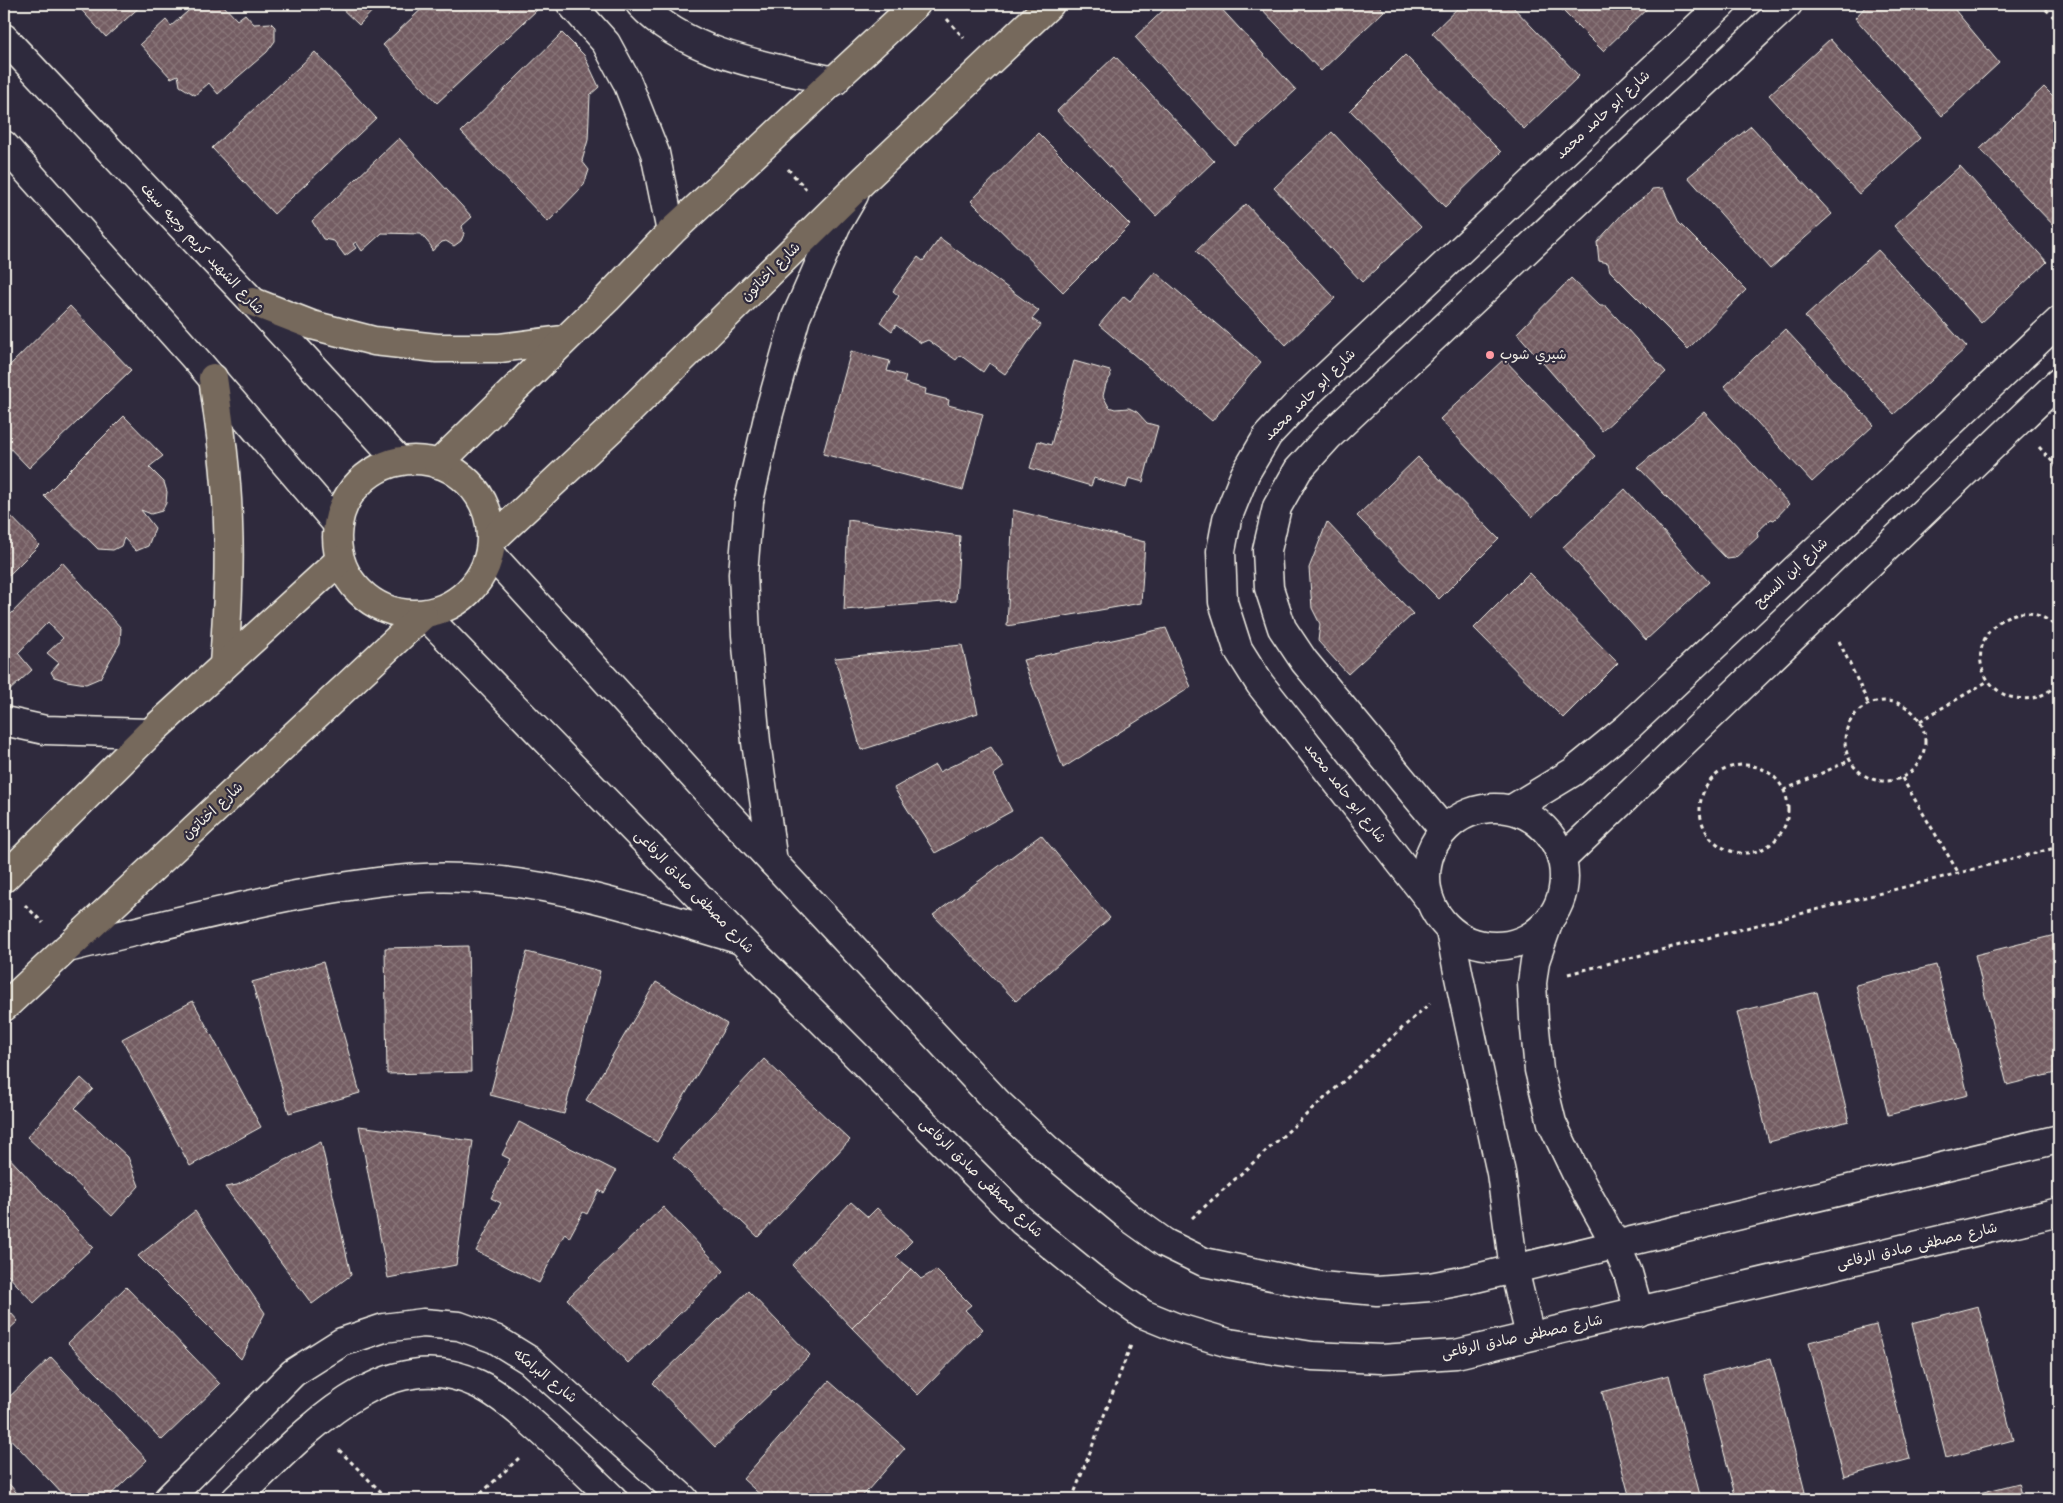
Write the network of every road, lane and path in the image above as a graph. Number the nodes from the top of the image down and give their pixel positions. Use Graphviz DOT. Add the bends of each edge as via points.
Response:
graph roads {
  1 [pos="571,4"];
  2 [pos="640,4"];
  3 [pos="916,4"];
  4 [pos="1050,4"];
  5 [pos="1722,4"];
  6 [pos="1788,4"];
  7 [pos="2040,4"];
  8 [pos="945,17"];
  9 [pos="2059,20"];
  10 [pos="4,38"];
  11 [pos="987,64"];
  12 [pos="835,82"];
  13 [pos="4,145"];
  14 [pos="765,145"];
  15 [pos="864,180"];
  16 [pos="830,214"];
  17 [pos="671,232"];
  18 [pos="253,302"];
  19 [pos="2059,321"];
  20 [pos="563,340"];
  21 [pos="213,378"];
  22 [pos="2059,382"];
  23 [pos="399,461"];
  24 [pos="438,464"];
  25 [pos="338,525"];
  26 [pos="491,547"];
  27 [pos="340,560"];
  28 [pos="1824,608"];
  29 [pos="424,615"];
  30 [pos="2059,630"];
  31 [pos="224,665"];
  32 [pos="1988,681"];
  33 [pos="2059,682"];
  34 [pos="1868,705"];
  35 [pos="1920,720"];
  36 [pos="4,721"];
  37 [pos="150,733"];
  38 [pos="1851,760"];
  39 [pos="1902,778"];
  40 [pos="1784,790"];
  41 [pos="1512,809"];
  42 [pos="1444,830"];
  43 [pos="2059,847"];
  44 [pos="1562,859"];
  45 [pos="773,862"];
  46 [pos="1958,872"];
  47 [pos="4,878"];
  48 [pos="1428,898"];
  49 [pos="23,902"];
  50 [pos="1549,921"];
  51 [pos="1450,932"];
  52 [pos="740,939"];
  53 [pos="67,948"];
  54 [pos="1459,978"];
  55 [pos="1532,983"];
  56 [pos="4,1006"];
  57 [pos="2059,1139"];
  58 [pos="2059,1212"];
  59 [pos="1165,1243"];
  60 [pos="1616,1245"];
  61 [pos="1514,1269"];
  62 [pos="1639,1312"];
  63 [pos="1143,1314"];
  64 [pos="1530,1336"];
  65 [pos="314,1425"];
  66 [pos="545,1433"];
  67 [pos="168,1499"];
  68 [pos="236,1499"];
  69 [pos="388,1499"];
  70 [pos="475,1499"];
  71 [pos="612,1499"];
  72 [pos="684,1499"];
  73 [pos="1072,1499"];
  1 -- 17 [label="street" via="606,43 627,82 655,154"];
  2 -- 12 [label="street" via="653,18 698,44 741,60"];
  3 -- 12 [label="main road"];
  4 -- 11 [label="main road, شارع اخناتون"];
  5 -- 48 [label="street, شارع ابو حامد محمد" via="1300,401 1268,435 1245,474 1227,519 1221,551 1223,602 1238,649 1260,684"];
  6 -- 42 [label="street" via="1328,437 1298,470 1277,507 1267,550 1269,588 1282,628 1304,661"];
  7 -- 9 [label="path"];
  8 -- 11 [label="path"];
  10 -- 18 [label="street, شارع الشهيد كريم وجيه سيف"];
  11 -- 15 [label="main road, شارع اخناتون"];
  12 -- 14 [label="main road"];
  13 -- 21 [label="street"];
  14 -- 16 [label="path"];
  14 -- 17 [label="main road"];
  15 -- 16 [label="main road, شارع اخناتون"];
  15 -- 45 [label="street" via="836,226 796,318 769,413 750,501 743,574 746,635 756,742"];
  16 -- 26 [label="main road, شارع اخناتون"];
  17 -- 20 [label="main road"];
  18 -- 20 [label="main road" via="312,325 374,341 436,348 500,348"];
  18 -- 23 [label="street, شارع الشهيد كريم وجيه سيف"];
  19 -- 41 [label="street, شارع ابن السمح" via="1628,727 1573,772"];
  20 -- 24 [label="main road"];
  21 -- 25 [label="street"];
  21 -- 31 [label="main road" via="223,449 228,522 229,594"];
  22 -- 28 [label="street"];
  23 -- 24 [label="main road" via="419,460"];
  23 -- 25 [label="main road" via="365,478 352,491"];
  24 -- 26 [label="main road" via="457,472 483,501 490,520"];
  25 -- 27 [label="main road"];
  26 -- 29 [label="main road" via="484,571 474,587 444,610"];
  26 -- 45 [label="street"];
  27 -- 29 [label="main road" via="352,584 371,602 395,613"];
  27 -- 31 [label="main road"];
  28 -- 34 [label="path"];
  28 -- 44 [label="street"];
  29 -- 52 [label="street, شارع مصطفى صادق الرفاعى"];
  29 -- 53 [label="main road, شارع اخناتون"];
  30 -- 32 [label="path" via="2051,621 2025,613 2012,614 1999,621 1983,642 1982,662"];
  31 -- 37 [label="main road"];
  32 -- 33 [label="path" via="2010,698 2023,700 2037,698"];
  32 -- 35 [label="path"];
  34 -- 35 [label="path" via="1880,701 1897,703 1913,711"];
  34 -- 38 [label="path" via="1850,722 1846,748"];
  35 -- 39 [label="path" via="1925,733 1921,760"];
  36 -- 37 [label="street" via="45,730"];
  37 -- 47 [label="main road"];
  38 -- 39 [label="path" via="1857,770 1878,780"];
  38 -- 40 [label="path"];
  39 -- 46 [label="path"];
  40 -- 40 [label="path" via="1775,778 1750,765 1722,771 1703,794 1700,808 1708,835 1719,846 1732,852 1747,854 1760,851 1773,843 1788,819"];
  41 -- 42 [label="street" via="1475,810"];
  41 -- 44 [label="street" via="1529,816 1544,828"];
  42 -- 48 [label="street" via="1427,861 1425,880"];
  43 -- 46 [label="path"];
  44 -- 50 [label="street" via="1564,881 1559,902"];
  45 -- 59 [label="street" via="998,1103 1048,1150"];
  46 -- 55 [label="path"];
  48 -- 51 [label="street"];
  49 -- 53 [label="path"];
  50 -- 51 [label="street" via="1528,939 1502,947 1475,944"];
  50 -- 55 [label="street" via="1535,961"];
  51 -- 54 [label="street"];
  52 -- 53 [label="street" via="529,883 410,877 235,907"];
  52 -- 63 [label="street, شارع مصطفى صادق الرفاعى" via="1023,1222 1092,1279"];
  53 -- 56 [label="main road, شارع اخناتون"];
  54 -- 59 [label="path"];
  54 -- 61 [label="street" via="1502,1173"];
  55 -- 60 [label="street" via="1539,1070 1552,1123"];
  57 -- 60 [label="street"];
  58 -- 62 [label="street, شارع مصطفى صادق الرفاعى"];
  59 -- 61 [label="street" via="1204,1262 1320,1286 1377,1291 1430,1287"];
  60 -- 61 [label="street"];
  60 -- 62 [label="street"];
  61 -- 64 [label="street"];
  62 -- 64 [label="street, شارع مصطفى صادق الرفاعى"];
  63 -- 64 [label="street, شارع مصطفى صادق الرفاعى" via="1229,1344 1312,1356 1381,1359 1456,1354"];
  63 -- 73 [label="path"];
  65 -- 66 [label="street" via="367,1389 422,1372 452,1374 478,1384 503,1399"];
  65 -- 68 [label="street"];
  65 -- 69 [label="path"];
  66 -- 70 [label="path"];
  66 -- 71 [label="street"];
  67 -- 72 [label="street, شارع البرامكه" via="293,1373 342,1342 384,1328 423,1323 459,1326 495,1339 529,1360"];
}
